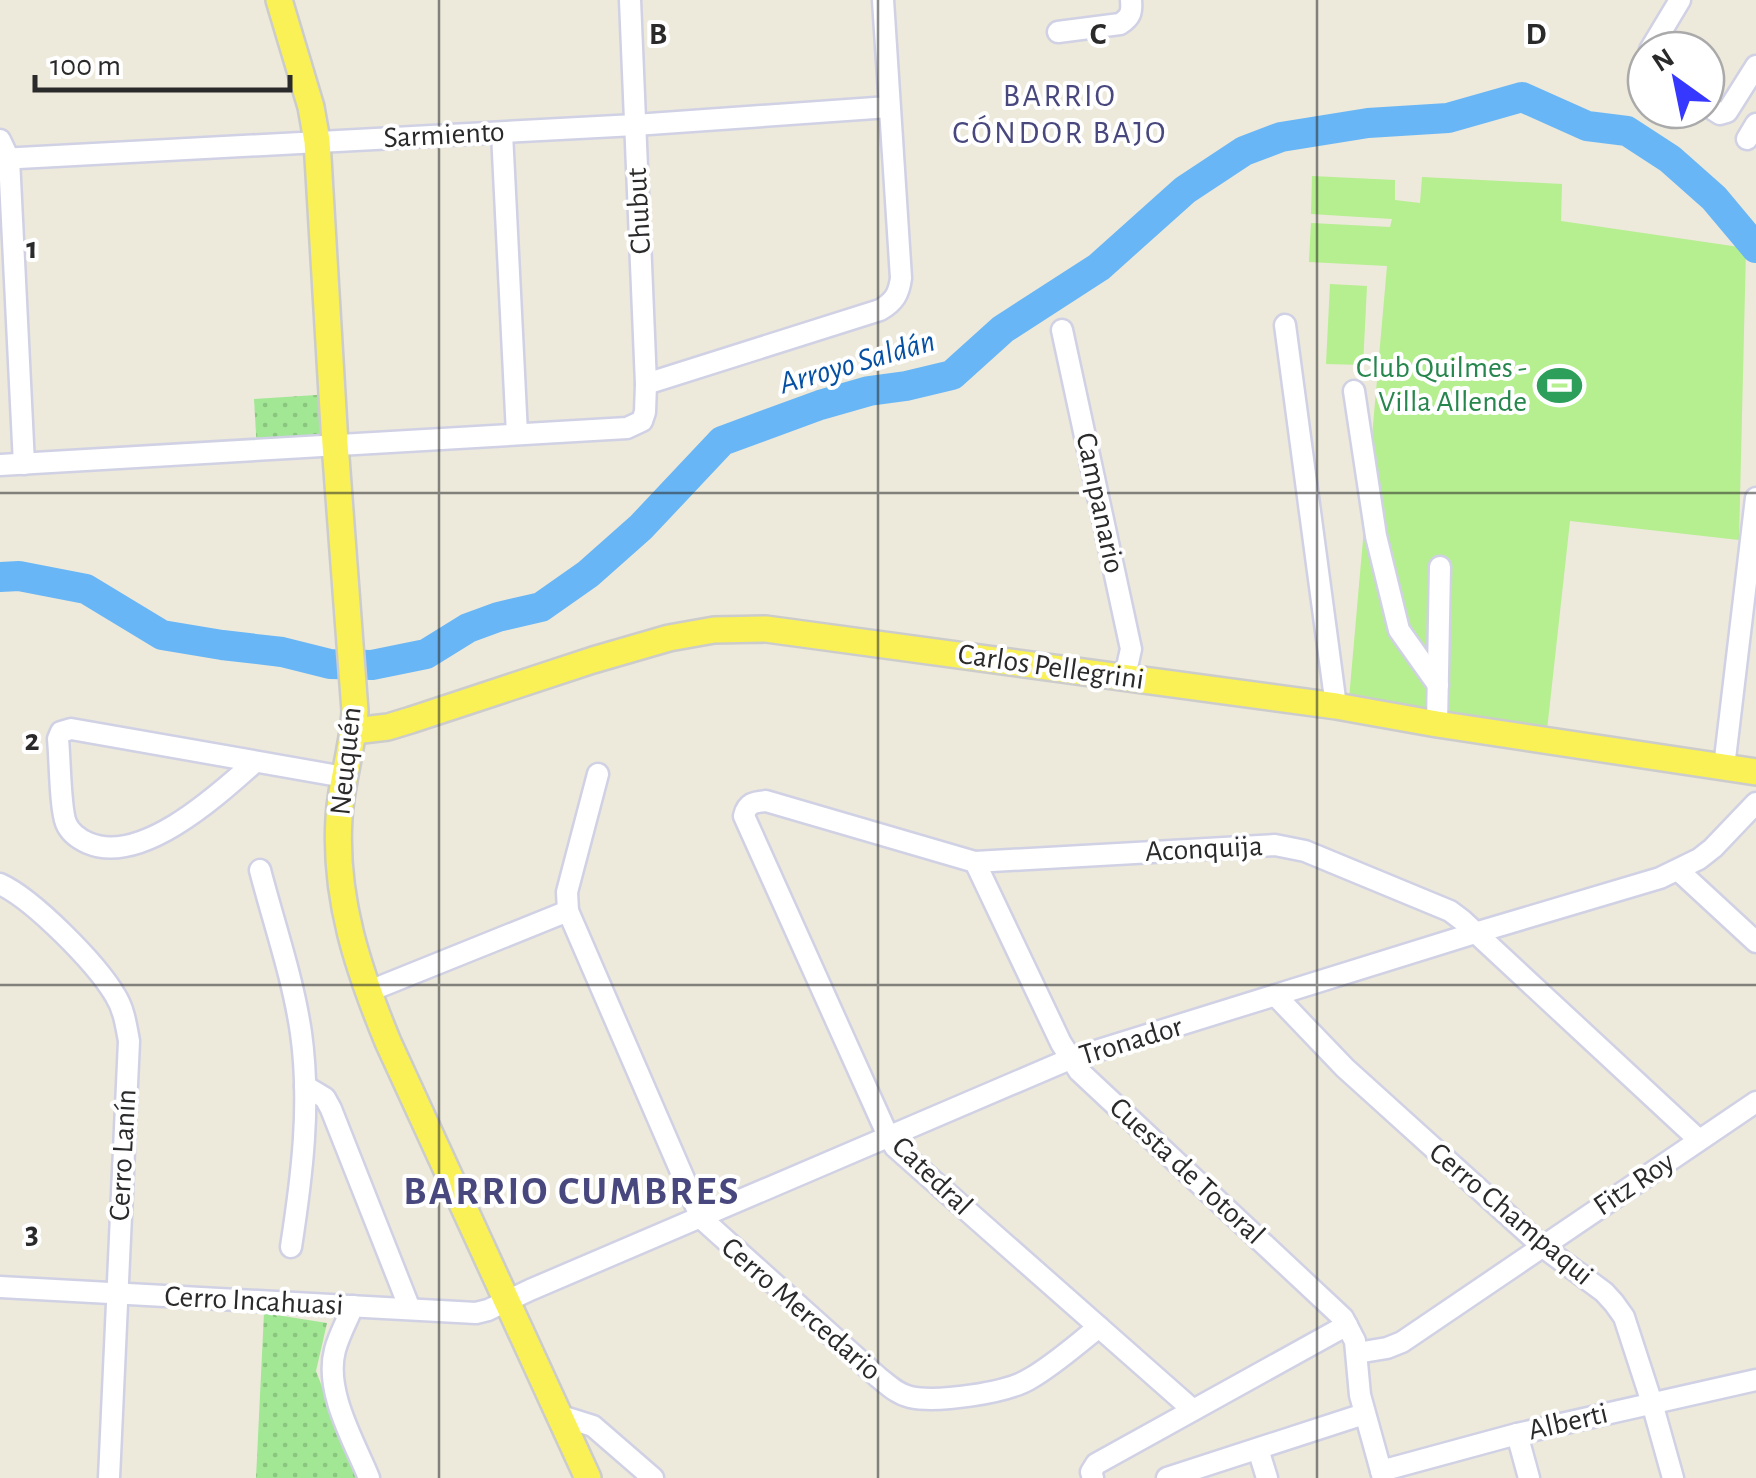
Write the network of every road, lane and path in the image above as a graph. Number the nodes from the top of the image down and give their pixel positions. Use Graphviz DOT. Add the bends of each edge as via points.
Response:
graph roads {
  1 [pos="279,0"];
  2 [pos="630,0"];
  3 [pos="883,0"];
  4 [pos="1131,0"];
  5 [pos="1680,0"];
  6 [pos="1662,30"];
  7 [pos="1058,32"];
  8 [pos="1756,66"];
  9 [pos="889,107"];
  10 [pos="1726,112"];
  11 [pos="635,125"];
  12 [pos="502,133"];
  13 [pos="317,141"];
  14 [pos="3,153"];
  15 [pos="1285,326"];
  16 [pos="1062,330"];
  17 [pos="646,384"];
  18 [pos="1354,391"];
  19 [pos="517,434"];
  20 [pos="335,444"];
  21 [pos="24,464"];
  22 [pos="0,465"];
  23 [pos="1756,498"];
  24 [pos="1440,567"];
  25 [pos="1125,676"];
  26 [pos="1438,685"];
  27 [pos="1336,706"];
  28 [pos="1437,724"];
  29 [pos="354,731"];
  30 [pos="255,762"];
  31 [pos="1724,767"];
  32 [pos="1756,772"];
  33 [pos="598,774"];
  34 [pos="344,776"];
  35 [pos="1756,803"];
  36 [pos="744,816"];
  37 [pos="975,862"];
  38 [pos="260,870"];
  39 [pos="1678,870"];
  40 [pos="0,884"];
  41 [pos="568,910"];
  42 [pos="1474,933"];
  43 [pos="1756,942"];
  44 [pos="367,992"];
  45 [pos="1276,996"];
  46 [pos="1070,1060"];
  47 [pos="304,1086"];
  48 [pos="1756,1102"];
  49 [pos="888,1136"];
  50 [pos="1699,1140"];
  51 [pos="701,1218"];
  52 [pos="292,1247"];
  53 [pos="1543,1247"];
  54 [pos="0,1286"];
  55 [pos="116,1292"];
  56 [pos="507,1302"];
  57 [pos="353,1306"];
  58 [pos="410,1308"];
  59 [pos="1347,1325"];
  60 [pos="1100,1327"];
  61 [pos="1357,1353"];
  62 [pos="1756,1380"];
  63 [pos="1652,1403"];
  64 [pos="1193,1410"];
  65 [pos="1364,1414"];
  66 [pos="558,1415"];
  67 [pos="1517,1434"];
  68 [pos="1258,1449"];
  69 [pos="1382,1474"];
  70 [pos="109,1478"];
  71 [pos="369,1478"];
  72 [pos="588,1478"];
  73 [pos="653,1478"];
  74 [pos="1093,1478"];
  75 [pos="1167,1478"];
  76 [pos="1267,1478"];
  77 [pos="1529,1478"];
  78 [pos="1673,1478"];
  1 -- 13 [label="main road, Neuquén"];
  2 -- 11 [label="street, Chubut"];
  3 -- 9 [label="street"];
  4 -- 7 [label="street" via="1132,12 1120,24"];
  5 -- 6 [label="street"];
  8 -- 10 [label="street"];
  9 -- 11 [label="street, Sarmiento"];
  9 -- 17 [label="street" via="901,278 896,297 880,310"];
  11 -- 12 [label="street, Sarmiento"];
  11 -- 17 [label="street, Chubut"];
  12 -- 13 [label="street, Sarmiento"];
  12 -- 19 [label="street"];
  13 -- 14 [label="street, Sarmiento"];
  13 -- 20 [label="main road, Neuquén"];
  14 -- 21 [label="street"];
  15 -- 27 [label="street"];
  16 -- 25 [label="street, Campanario" via="1131,649"];
  17 -- 19 [label="street, Chubut" via="642,422 627,428"];
  18 -- 26 [label="street" via="1376,536 1400,630"];
  19 -- 20 [label="street"];
  20 -- 21 [label="street"];
  20 -- 29 [label="main road, Neuquén"];
  21 -- 22 [label="street"];
  23 -- 31 [label="street"];
  24 -- 26 [label="street"];
  25 -- 27 [label="main road, Carlos Pellegrini"];
  25 -- 29 [label="main road, Carlos Pellegrini" via="766,630 714,630 628,650 388,727"];
  26 -- 28 [label="street"];
  27 -- 28 [label="main road, Carlos Pellegrini"];
  28 -- 31 [label="main road, Carlos Pellegrini"];
  29 -- 34 [label="main road, Neuquén"];
  30 -- 30 [label="street" via="70,729 58,738 65,822 78,839 98,848 156,836"];
  30 -- 34 [label="street"];
  31 -- 32 [label="main road, Carlos Pellegrini"];
  33 -- 41 [label="street"];
  34 -- 44 [label="main road, Neuquén" via="340,886"];
  35 -- 39 [label="street, Tronador" via="1713,848"];
  36 -- 37 [label="street, Aconquija" via="754,802 766,801"];
  36 -- 49 [label="street, Catedral"];
  37 -- 42 [label="street, Aconquija" via="1274,844 1450,911"];
  37 -- 46 [label="street, Cuesta de Totoral"];
  38 -- 47 [label="street" via="295,1004"];
  39 -- 42 [label="street, Tronador"];
  39 -- 43 [label="street"];
  40 -- 55 [label="street, Cerro Lanín" via="28,900 122,1008 128,1041"];
  41 -- 44 [label="street"];
  41 -- 51 [label="street, Cerro Mercedario"];
  42 -- 45 [label="street, Tronador"];
  42 -- 50 [label="street, Aconquija"];
  44 -- 56 [label="main road, Neuquén"];
  45 -- 46 [label="street, Tronador"];
  45 -- 53 [label="street, Cerro Champaqui" via="1345,1068"];
  46 -- 49 [label="street, Tronador"];
  46 -- 59 [label="street, Cuesta de Totoral"];
  47 -- 52 [label="street" via="303,1168"];
  47 -- 58 [label="street" via="331,1108"];
  48 -- 50 [label="street, Fitz Roy"];
  49 -- 51 [label="street, Tronador"];
  49 -- 60 [label="street, Catedral"];
  50 -- 53 [label="street, Fitz Roy"];
  51 -- 56 [label="street, Tronador"];
  51 -- 60 [label="street, Cerro Mercedario" via="878,1377 911,1397 1012,1388"];
  53 -- 61 [label="street, Fitz Roy" via="1402,1342"];
  53 -- 63 [label="street, Cerro Champaqui" via="1614,1303"];
  54 -- 55 [label="street, Cerro Incahuasi"];
  55 -- 57 [label="street, Cerro Incahuasi"];
  55 -- 70 [label="street, Cerro Lanín"];
  56 -- 58 [label="street, Cerro Incahuasi" via="476,1313"];
  56 -- 66 [label="main road, Neuquén"];
  57 -- 58 [label="street, Cerro Incahuasi"];
  57 -- 71 [label="street" via="332,1372"];
  59 -- 61 [label="street, Cuesta de Totoral"];
  59 -- 64 [label="street"];
  60 -- 64 [label="street, Catedral"];
  61 -- 65 [label="street, Cuesta de Totoral"];
  62 -- 63 [label="street, Alberti"];
  63 -- 67 [label="street, Alberti"];
  63 -- 78 [label="street, Cerro Champaqui"];
  64 -- 74 [label="street" via="1096,1464"];
  65 -- 68 [label="street"];
  65 -- 69 [label="street, Cuesta de Totoral"];
  66 -- 72 [label="main road, Neuquén"];
  66 -- 73 [label="street" via="593,1426"];
  67 -- 69 [label="street, Alberti"];
  67 -- 77 [label="street"];
  68 -- 75 [label="street"];
  68 -- 76 [label="street"];
}
